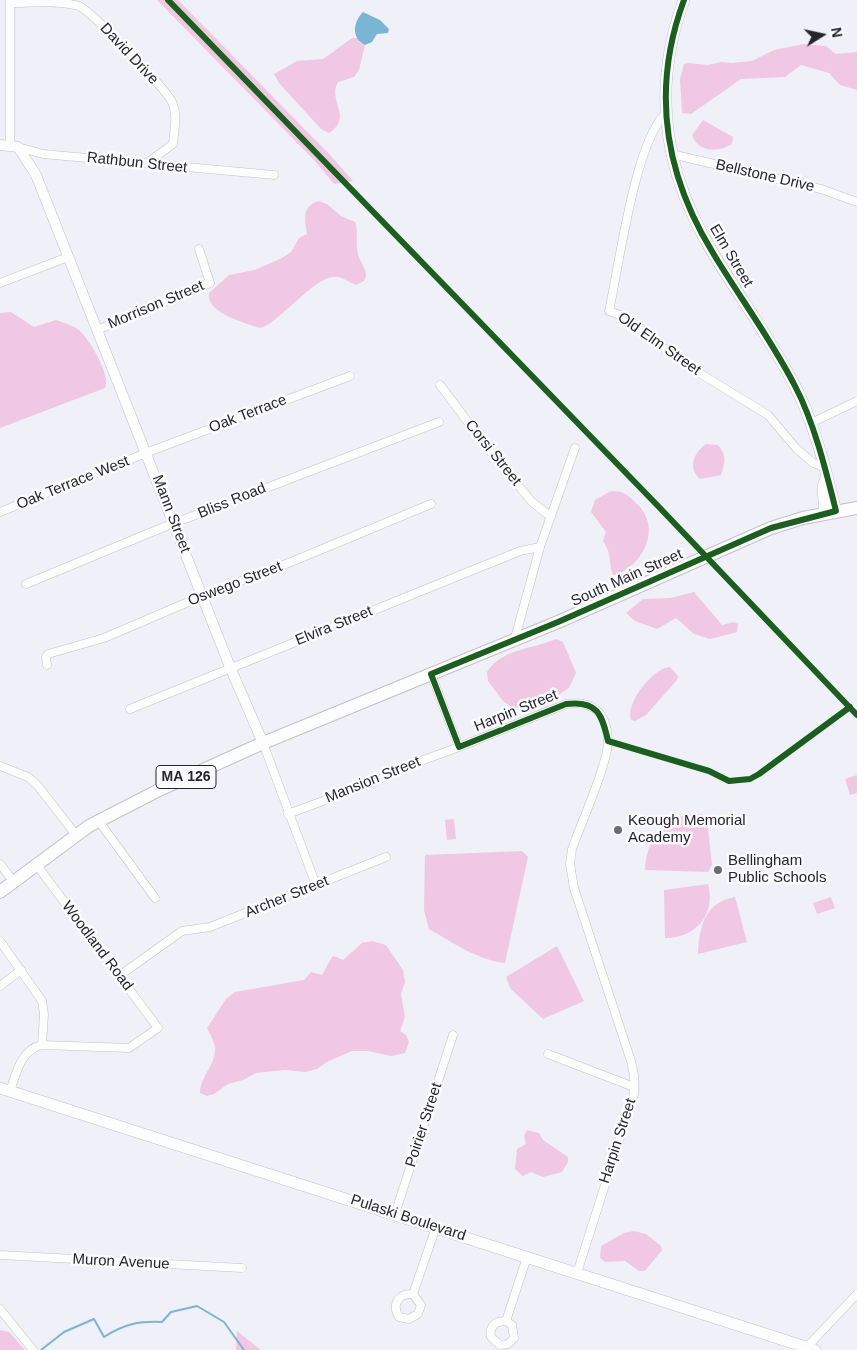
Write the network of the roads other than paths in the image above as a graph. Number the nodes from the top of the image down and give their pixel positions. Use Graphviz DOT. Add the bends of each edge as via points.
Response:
graph roads {
  1 [pos="684,0"];
  2 [pos="10,2"];
  3 [pos="0,28"];
  4 [pos="9,28"];
  5 [pos="665,114"];
  6 [pos="9,146"];
  7 [pos="671,154"];
  8 [pos="147,163"];
  9 [pos="274,175"];
  10 [pos="857,202"];
  11 [pos="199,249"];
  12 [pos="68,258"];
  13 [pos="0,282"];
  14 [pos="97,330"];
  15 [pos="350,376"];
  16 [pos="440,384"];
  17 [pos="857,401"];
  18 [pos="439,422"];
  19 [pos="811,423"];
  20 [pos="576,448"];
  21 [pos="147,453"];
  22 [pos="822,466"];
  23 [pos="431,504"];
  24 [pos="857,508"];
  25 [pos="0,512"];
  26 [pos="831,512"];
  27 [pos="551,516"];
  28 [pos="174,524"];
  29 [pos="540,547"];
  30 [pos="26,584"];
  31 [pos="203,596"];
  32 [pos="516,638"];
  33 [pos="47,665"];
  34 [pos="230,667"];
  35 [pos="431,674"];
  36 [pos="130,709"];
  37 [pos="263,743"];
  38 [pos="459,747"];
  39 [pos="0,766"];
  40 [pos="288,814"];
  41 [pos="98,820"];
  42 [pos="76,835"];
  43 [pos="386,857"];
  44 [pos="0,864"];
  45 [pos="36,864"];
  46 [pos="13,882"];
  47 [pos="316,885"];
  48 [pos="0,892"];
  49 [pos="155,898"];
  50 [pos="0,941"];
  51 [pos="22,970"];
  52 [pos="119,976"];
  53 [pos="0,986"];
  54 [pos="453,1035"];
  55 [pos="42,1045"];
  56 [pos="548,1054"];
  57 [pos="634,1087"];
  58 [pos="5,1090"];
  59 [pos="395,1214"];
  60 [pos="436,1227"];
  61 [pos="0,1255"];
  62 [pos="527,1257"];
  63 [pos="242,1268"];
  64 [pos="577,1273"];
  65 [pos="414,1294"];
  66 [pos="857,1294"];
  67 [pos="0,1310"];
  68 [pos="506,1321"];
  69 [pos="811,1348"];
  70 [pos="33,1350"];
  1 -- 5 [label="main road, Elm Street" via="668,62"];
  2 -- 4 [label="street"];
  2 -- 8 [label="street, David Drive" via="66,2 83,8 162,88 173,104 173,144"];
  3 -- 4 [label="street"];
  4 -- 6 [label="street"];
  5 -- 7 [label="main road, Elm Street"];
  5 -- 22 [label="street, Old Elm Street" via="652,131 641,160 609,311 620,315 688,366 768,415 796,448 813,463"];
  6 -- 8 [label="street, Rathbun Street" via="43,154"];
  6 -- 12 [label="street, Mann Street" via="36,175"];
  7 -- 10 [label="street, Bellstone Drive" via="821,188"];
  7 -- 19 [label="main road, Elm Street" via="694,218 794,383"];
  8 -- 9 [label="street, Rathbun Street"];
  11 -- 14 [label="street, Morrison Street" via="210,283"];
  12 -- 13 [label="street"];
  12 -- 14 [label="street, Mann Street"];
  14 -- 21 [label="street, Mann Street"];
  15 -- 21 [label="street, Oak Terrace"];
  16 -- 27 [label="street, Corsi Street" via="488,450 532,502"];
  17 -- 19 [label="street"];
  18 -- 28 [label="street, Bliss Road"];
  19 -- 22 [label="main road, Elm Street"];
  20 -- 27 [label="street"];
  21 -- 25 [label="street, Oak Terrace West"];
  21 -- 28 [label="street, Mann Street"];
  22 -- 26 [label="main road, Elm Street" via="826,478 823,487"];
  23 -- 31 [label="street, Oswego Street"];
  24 -- 26 [label="main road, South Main Street / MA 126"];
  26 -- 32 [label="main road, South Main Street / MA 126" via="771,528"];
  27 -- 29 [label="street"];
  28 -- 30 [label="street, Bliss Road"];
  28 -- 31 [label="street, Mann Street"];
  29 -- 32 [label="street"];
  29 -- 34 [label="street, Elvira Street" via="520,551"];
  31 -- 33 [label="street, Oswego Street" via="104,638 48,654"];
  31 -- 34 [label="street, Mann Street"];
  32 -- 35 [label="main road, South Main Street / MA 126"];
  34 -- 36 [label="street, Elvira Street"];
  34 -- 37 [label="street, Mann Street"];
  35 -- 37 [label="main road, South Main Street / MA 126"];
  35 -- 38 [label="street, Harpin Street"];
  37 -- 40 [label="street, Mann Street"];
  37 -- 41 [label="main road, South Main Street / MA 126"];
  38 -- 40 [label="street, Mansion Street"];
  38 -- 57 [label="street, Harpin Street" via="566,704 582,702 590,705 602,718 608,741 572,849 570,864 580,908 631,1061"];
  39 -- 42 [label="street" via="28,777 38,786"];
  40 -- 47 [label="street, Mann Street"];
  41 -- 42 [label="main road, South Main Street / MA 126"];
  41 -- 49 [label="street"];
  42 -- 45 [label="main road, South Main Street / MA 126"];
  43 -- 47 [label="street, Archer Street"];
  44 -- 46 [label="street"];
  45 -- 46 [label="main road, South Main Street / MA 126"];
  45 -- 52 [label="street, Woodland Road"];
  46 -- 48 [label="main road, South Main Street / MA 126"];
  47 -- 52 [label="street, Archer Street" via="210,927 186,930"];
  50 -- 51 [label="street"];
  51 -- 53 [label="street"];
  51 -- 55 [label="street" via="44,1007"];
  52 -- 55 [label="street, Woodland Road" via="158,1028 130,1048"];
  54 -- 59 [label="street, Poirier Street"];
  55 -- 58 [label="street" via="26,1054"];
  56 -- 57 [label="street"];
  57 -- 64 [label="street, Harpin Street"];
  58 -- 59 [label="main road, Pulaski Boulevard"];
  59 -- 60 [label="main road, Pulaski Boulevard"];
  60 -- 62 [label="main road, Pulaski Boulevard"];
  60 -- 65 [label="street"];
  61 -- 63 [label="street, Muron Avenue"];
  62 -- 64 [label="main road, Pulaski Boulevard"];
  62 -- 68 [label="street"];
  64 -- 69 [label="main road, Pulaski Boulevard"];
  66 -- 69 [label="street"];
  67 -- 70 [label="street"];
}
